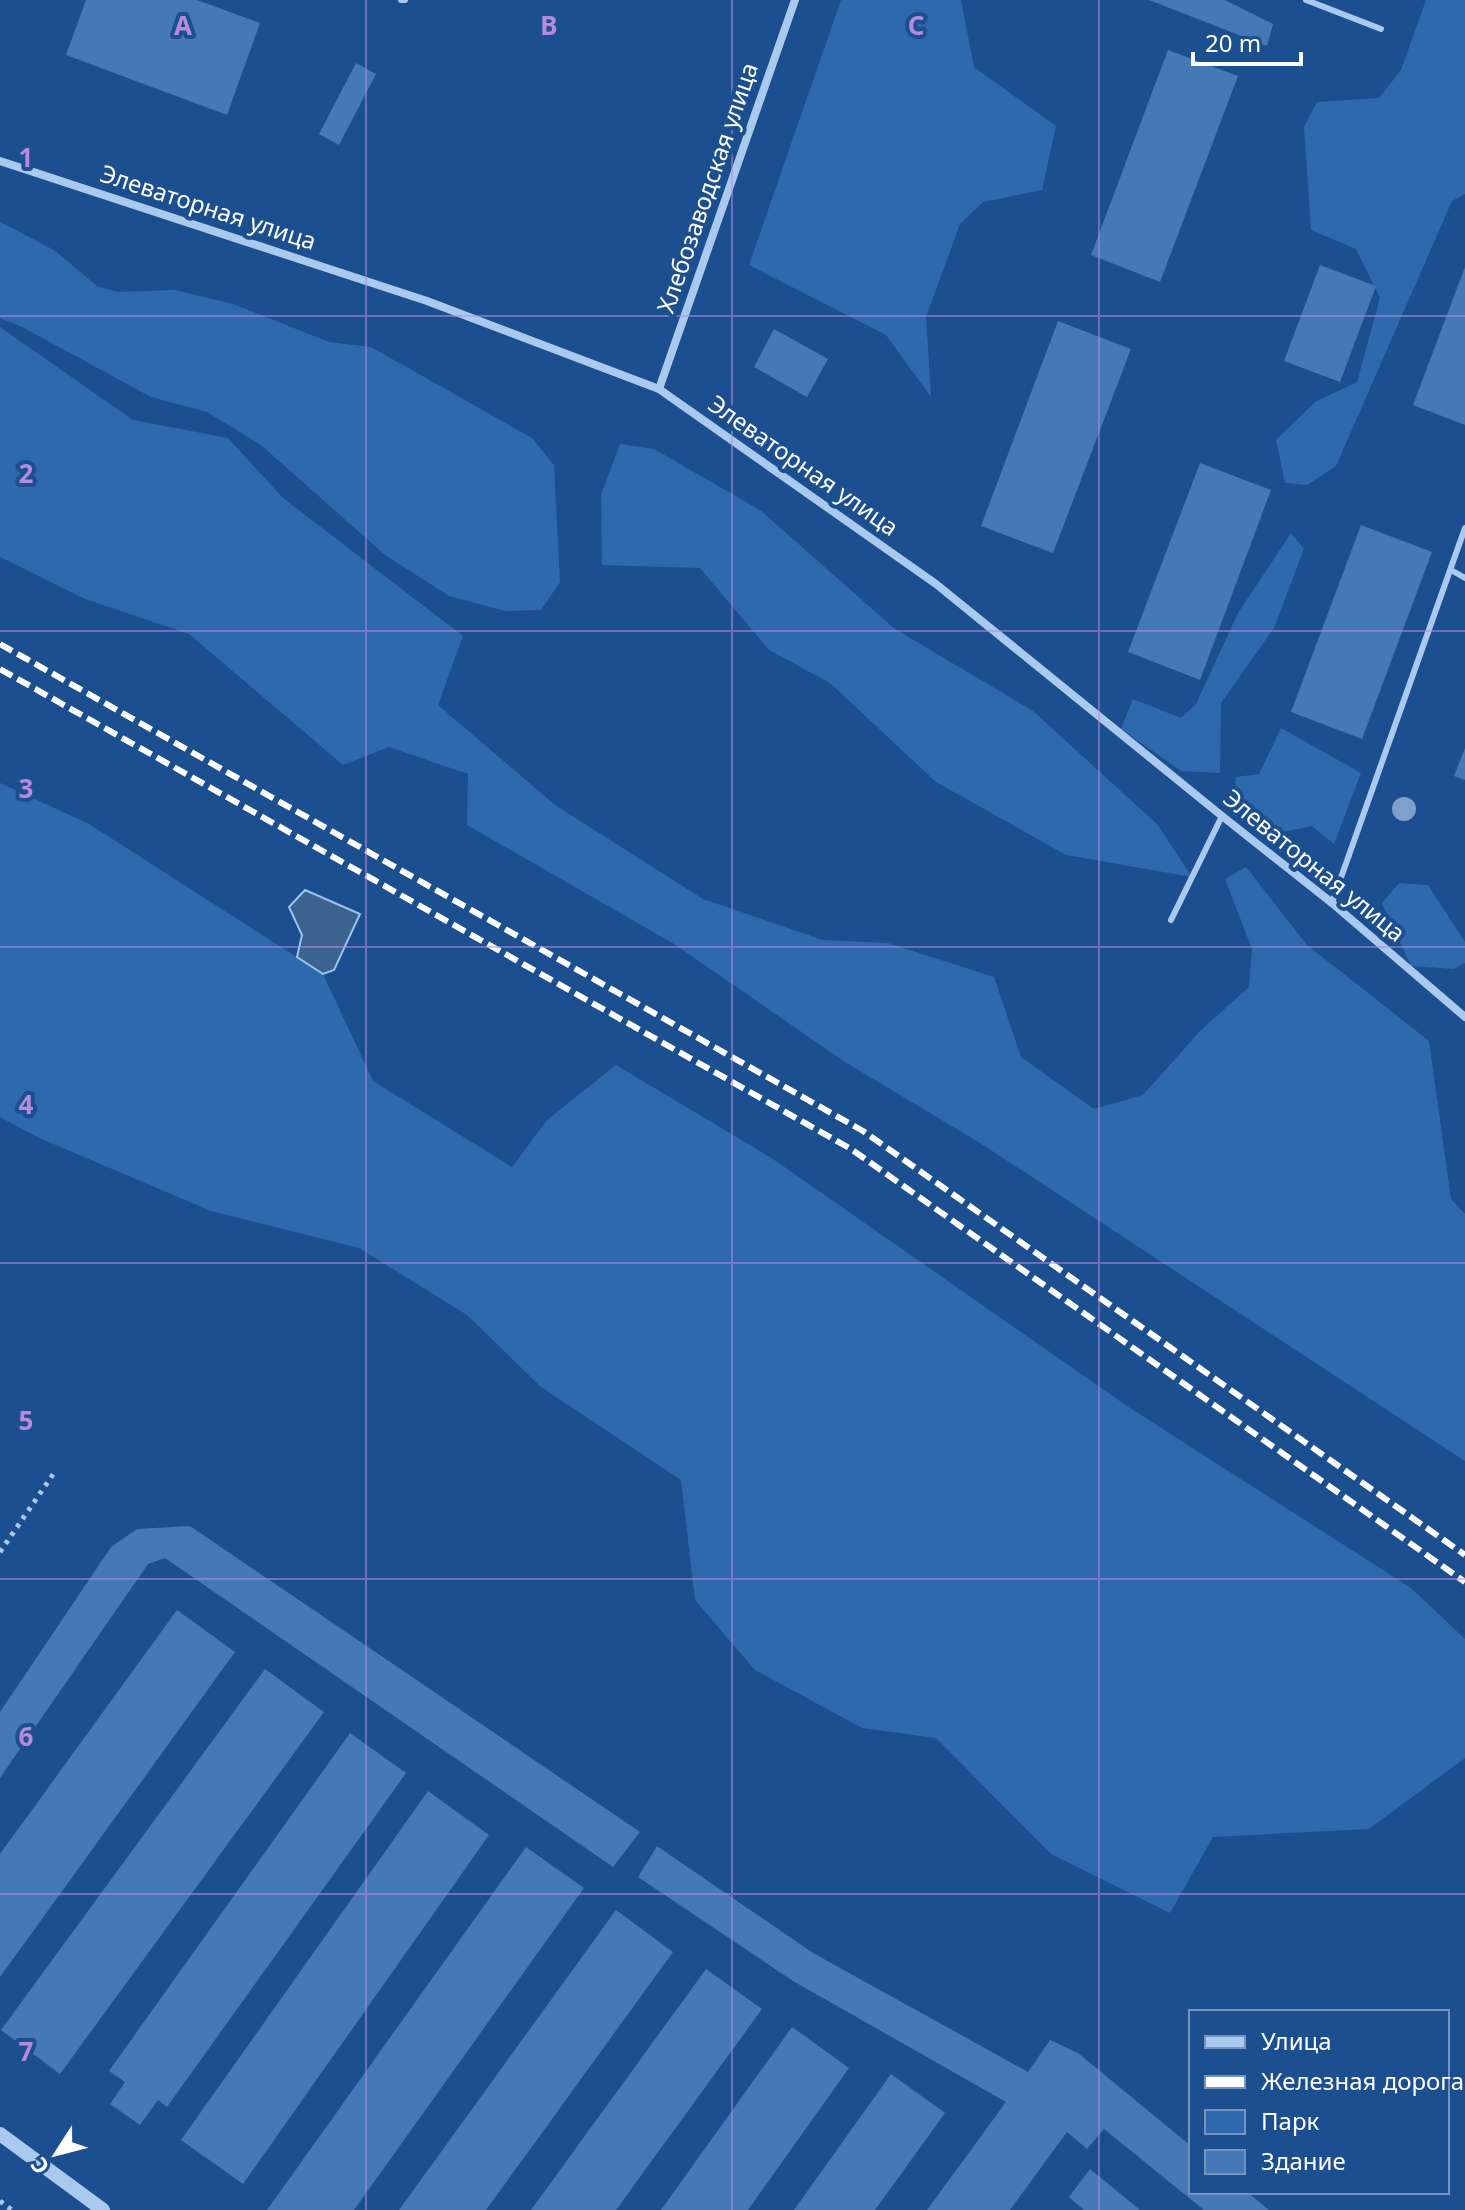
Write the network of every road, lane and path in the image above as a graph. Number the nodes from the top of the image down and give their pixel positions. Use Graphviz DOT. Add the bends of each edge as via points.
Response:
graph roads {
  1 [pos="795,0"];
  2 [pos="1306,0"];
  3 [pos="1381,29"];
  4 [pos="0,161"];
  5 [pos="659,389"];
  6 [pos="1465,528"];
  7 [pos="1451,570"];
  8 [pos="1465,578"];
  9 [pos="1222,816"];
  10 [pos="1332,903"];
  11 [pos="1171,920"];
  12 [pos="1465,1017"];
  13 [pos="54,1473"];
  14 [pos="0,1552"];
  15 [pos="0,2134"];
  16 [pos="0,2201"];
  17 [pos="12,2210"];
  18 [pos="103,2210"];
  1 -- 5 [label="street, Хлебозаводская улица"];
  2 -- 3 [label="lane"];
  4 -- 5 [label="street, Элеваторная улица" via="427,301"];
  5 -- 9 [label="street, Элеваторная улица" via="936,584"];
  6 -- 7 [label="lane"];
  7 -- 8 [label="lane"];
  7 -- 10 [label="lane"];
  9 -- 10 [label="street, Элеваторная улица"];
  9 -- 11 [label="lane"];
  10 -- 12 [label="street, Элеваторная улица"];
  13 -- 14 [label="path"];
  15 -- 18 [label="street"];
  16 -- 17 [label="path"];
}
